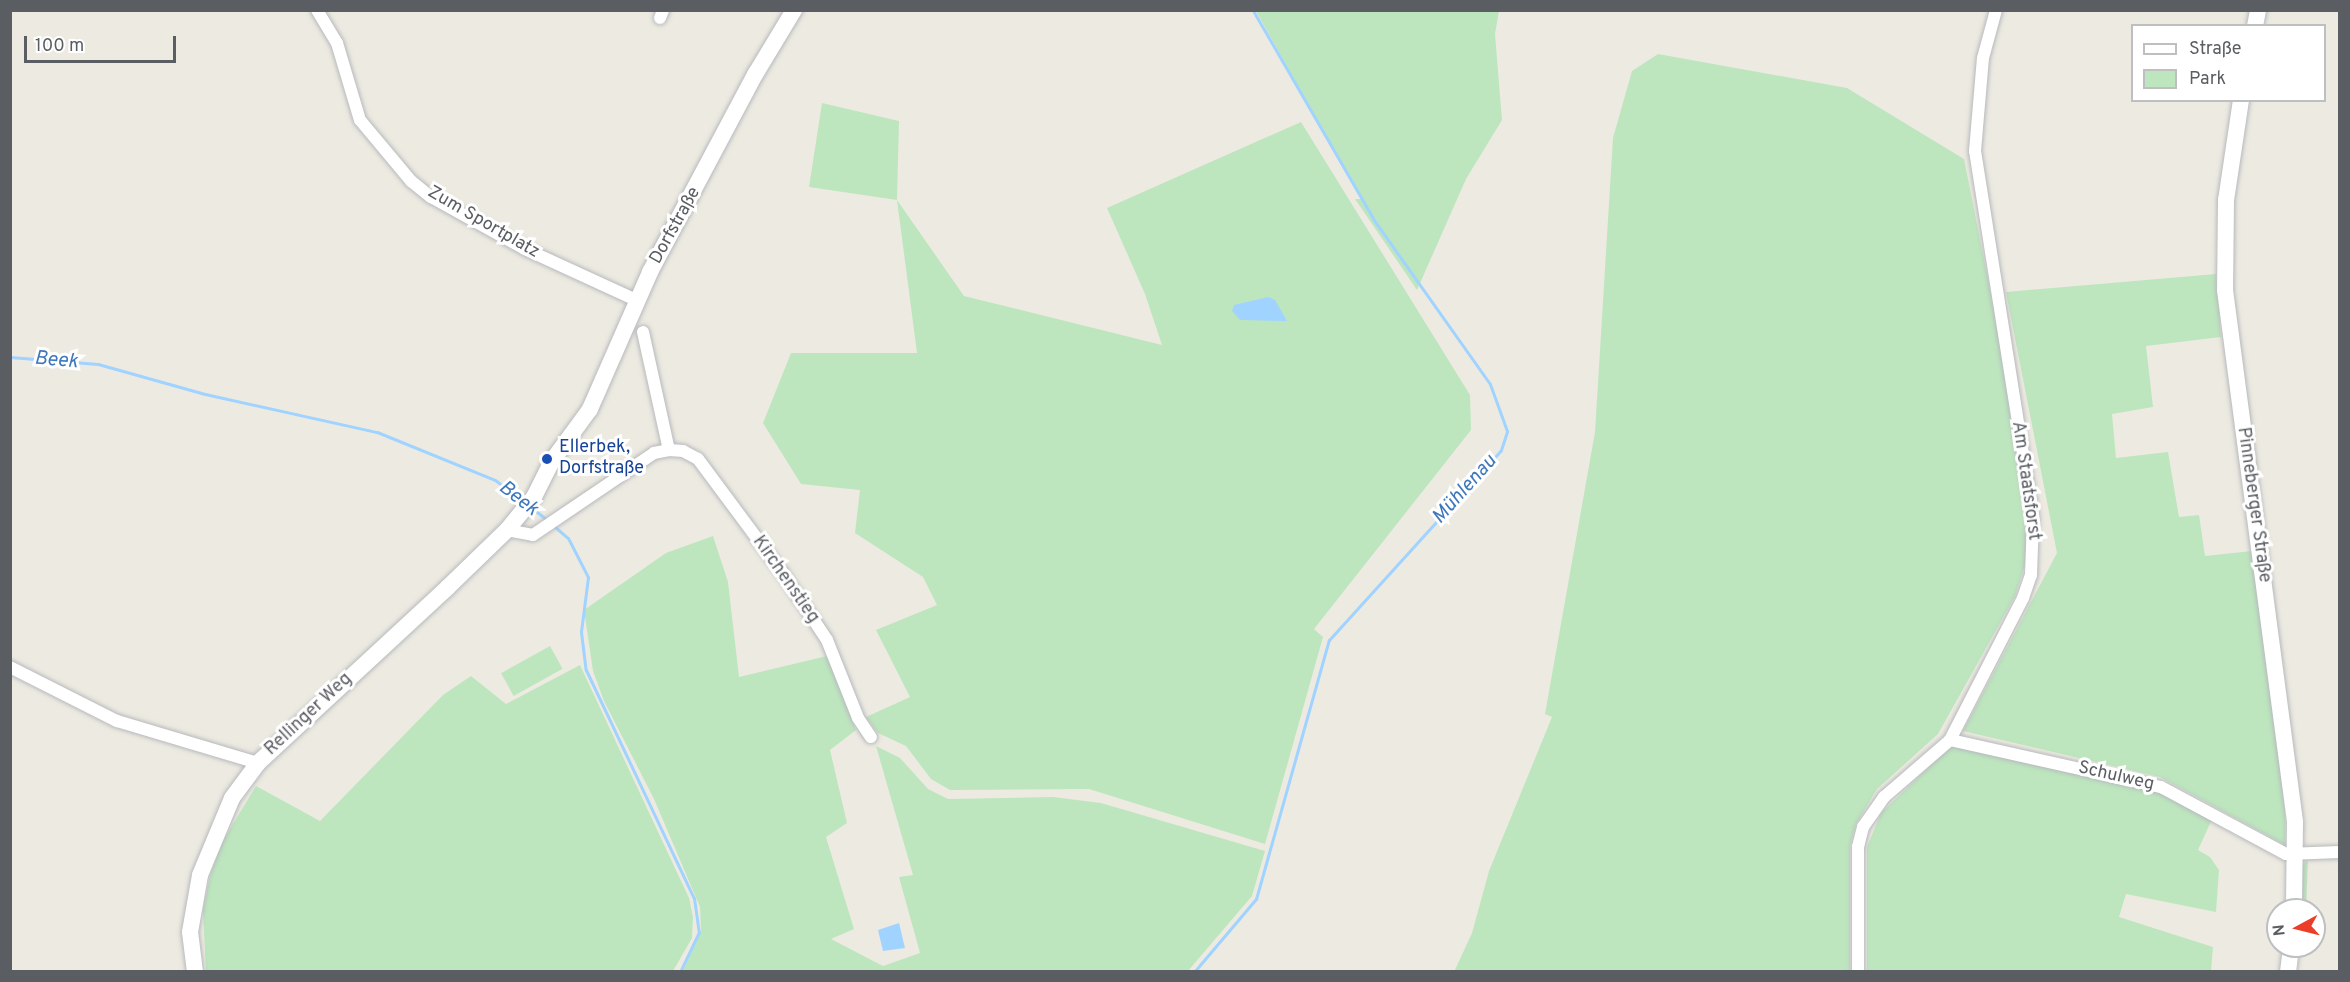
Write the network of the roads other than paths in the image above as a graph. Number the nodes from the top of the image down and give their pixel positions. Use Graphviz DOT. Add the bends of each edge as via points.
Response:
graph roads {
  1 [pos="318,10"];
  2 [pos="804,10"];
  3 [pos="1996,10"];
  4 [pos="791,18"];
  5 [pos="2241,102"];
  6 [pos="638,301"];
  7 [pos="643,332"];
  8 [pos="669,450"];
  9 [pos="523,511"];
  10 [pos="507,530"];
  11 [pos="10,667"];
  12 [pos="871,737"];
  13 [pos="1950,740"];
  14 [pos="258,763"];
  15 [pos="2340,852"];
  16 [pos="2296,856"];
  17 [pos="2294,898"];
  18 [pos="195,972"];
  19 [pos="1858,972"];
  1 -- 6 [label="street, Zum Sportplatz" via="337,43 360,120 411,181 431,197 525,249"];
  2 -- 4 [label="street, Dorfstraße"];
  3 -- 13 [label="street, Am Staatsforst" via="1983,58 1975,151 2035,546 2023,598"];
  4 -- 6 [label="street, Dorfstraße" via="756,73"];
  5 -- 16 [label="street, Pinneberger Straße" via="2226,200 2225,290 2279,695"];
  6 -- 9 [label="street, Dorfstraße" via="611,367 575,434 552,461"];
  7 -- 8 [label="street"];
  8 -- 10 [label="street" via="654,453 533,535"];
  8 -- 12 [label="street, Kirchenstieg" via="683,451 698,459 782,572 826,640 858,718"];
  9 -- 10 [label="street, Rellinger Weg"];
  10 -- 14 [label="street, Rellinger Weg"];
  11 -- 14 [label="street" via="117,721"];
  13 -- 16 [label="street, Schulweg" via="2161,787"];
  13 -- 19 [label="street, Am Staatsforst" via="1884,796 1863,827 1858,847"];
  14 -- 18 [label="street, Rellinger Weg" via="227,807 200,874 190,932"];
  15 -- 16 [label="street, Schulweg"];
  16 -- 17 [label="street, Pinneberger Straße"];
}
